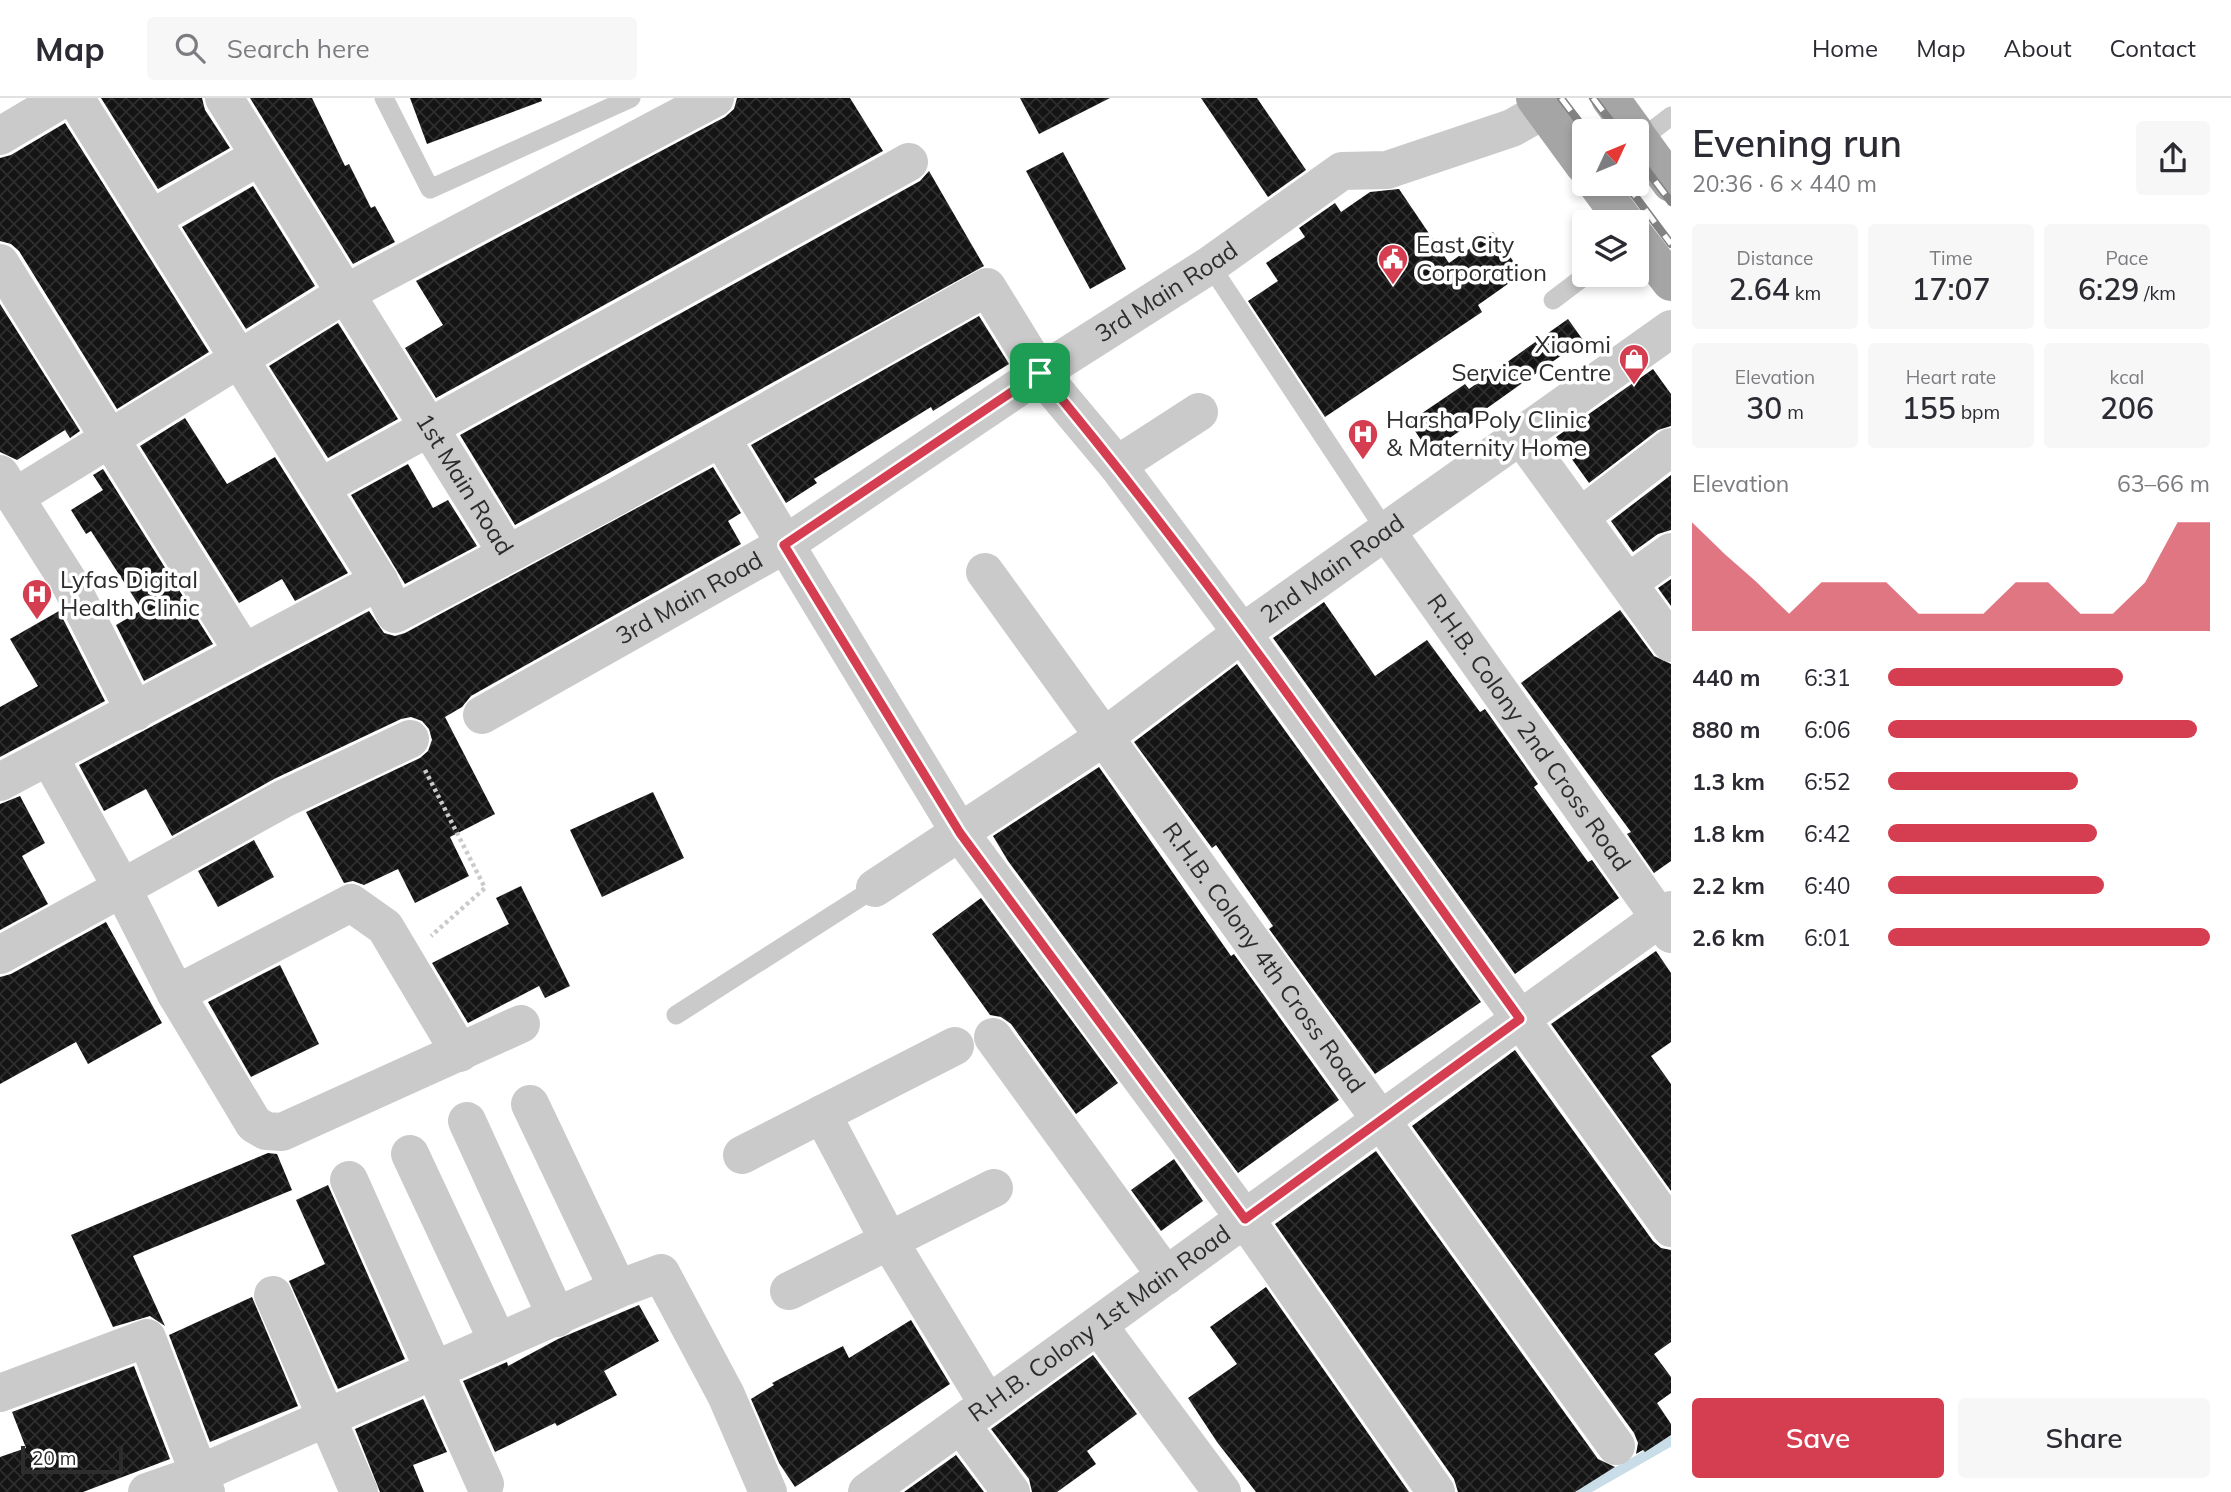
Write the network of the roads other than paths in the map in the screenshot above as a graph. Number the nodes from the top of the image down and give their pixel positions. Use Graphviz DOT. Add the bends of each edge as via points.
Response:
graph roads {
  1 [pos="64,98"];
  2 [pos="75,98"];
  3 [pos="224,98"];
  4 [pos="384,98"];
  5 [pos="631,98"];
  6 [pos="715,98"];
  7 [pos="1610,98"];
  8 [pos="1539,104"];
  9 [pos="1671,116"];
  10 [pos="1625,119"];
  11 [pos="1649,128"];
  12 [pos="0,136"];
  13 [pos="1572,149"];
  14 [pos="1649,152"];
  15 [pos="260,156"];
  16 [pos="909,162"];
  17 [pos="1671,183"];
  18 [pos="1606,196"];
  19 [pos="1617,210"];
  20 [pos="151,219"];
  21 [pos="1649,254"];
  22 [pos="0,263"];
  23 [pos="1210,265"];
  24 [pos="1671,282"];
  25 [pos="1572,286"];
  26 [pos="346,293"];
  27 [pos="1553,300"];
  28 [pos="1671,329"];
  29 [pos="240,359"];
  30 [pos="1040,373"];
  31 [pos="1199,412"];
  32 [pos="429,427"];
  33 [pos="1521,436"];
  34 [pos="721,438"];
  35 [pos="110,439"];
  36 [pos="1671,447"];
  37 [pos="1117,465"];
  38 [pos="7,486"];
  39 [pos="321,487"];
  40 [pos="1580,517"];
  41 [pos="1386,531"];
  42 [pos="784,545"];
  43 [pos="1671,552"];
  44 [pos="507,553"];
  45 [pos="985,572"];
  46 [pos="379,580"];
  47 [pos="1628,583"];
  48 [pos="1242,633"];
  49 [pos="1671,643"];
  50 [pos="244,653"];
  51 [pos="135,712"];
  52 [pos="482,715"];
  53 [pos="1104,737"];
  54 [pos="410,740"];
  55 [pos="49,757"];
  56 [pos="0,782"];
  57 [pos="960,833"];
  58 [pos="121,888"];
  59 [pos="875,888"];
  60 [pos="1667,921"];
  61 [pos="0,955"];
  62 [pos="176,994"];
  63 [pos="676,1015"];
  64 [pos="1520,1019"];
  65 [pos="521,1024"];
  66 [pos="993,1037"];
  67 [pos="956,1046"];
  68 [pos="460,1053"];
  69 [pos="530,1104"];
  70 [pos="822,1114"];
  71 [pos="1381,1120"];
  72 [pos="467,1121"];
  73 [pos="410,1154"];
  74 [pos="742,1155"];
  75 [pos="349,1180"];
  76 [pos="994,1188"];
  77 [pos="1245,1219"];
  78 [pos="1671,1228"];
  79 [pos="889,1241"];
  80 [pos="1166,1276"];
  81 [pos="618,1289"];
  82 [pos="789,1291"];
  83 [pos="273,1295"];
  84 [pos="557,1318"];
  85 [pos="1098,1325"];
  86 [pos="498,1342"];
  87 [pos="434,1369"];
  88 [pos="0,1393"];
  89 [pos="974,1414"];
  90 [pos="327,1418"];
  91 [pos="1616,1446"];
  92 [pos="202,1483"];
  93 [pos="485,1484"];
  94 [pos="764,1491"];
  95 [pos="147,1492"];
  96 [pos="359,1492"];
  97 [pos="867,1492"];
  98 [pos="1011,1492"];
  99 [pos="1222,1492"];
  100 [pos="1436,1492"];
  1 -- 12 [label="street"];
  2 -- 20 [label="street"];
  3 -- 15 [label="street, 1st Main Road"];
  4 -- 5 [label="lane" via="430,189"];
  6 -- 26 [label="street"];
  7 -- 10 [label="main road"];
  8 -- 13 [label="main road"];
  8 -- 23 [label="street, 3rd Main Road" via="1512,128 1387,170 1342,171"];
  9 -- 11 [label="lane"];
  14 -- 17 [label="main road"];
  15 -- 20 [label="street"];
  15 -- 26 [label="street, 1st Main Road"];
  16 -- 32 [label="street"];
  18 -- 19 [label="main road"];
  20 -- 29 [label="street"];
  21 -- 24 [label="main road"];
  22 -- 35 [label="street"];
  23 -- 30 [label="street, 3rd Main Road"];
  23 -- 41 [label="lane"];
  25 -- 27 [label="lane"];
  26 -- 29 [label="street"];
  26 -- 32 [label="street, 1st Main Road"];
  28 -- 33 [label="street, 2nd Main Road"];
  29 -- 35 [label="street"];
  29 -- 39 [label="street"];
  30 -- 34 [label="street" via="987,287"];
  30 -- 37 [label="street"];
  30 -- 42 [label="street, 3rd Main Road"];
  31 -- 37 [label="street"];
  32 -- 39 [label="street"];
  32 -- 44 [label="street, 1st Main Road"];
  33 -- 40 [label="street"];
  33 -- 41 [label="street, 2nd Main Road"];
  34 -- 42 [label="street"];
  34 -- 44 [label="street"];
  35 -- 38 [label="street"];
  35 -- 50 [label="street"];
  36 -- 40 [label="street"];
  37 -- 48 [label="street"];
  38 -- 51 [label="street" via="70,584"];
  39 -- 46 [label="street"];
  40 -- 47 [label="street"];
  41 -- 48 [label="street, 2nd Main Road"];
  41 -- 60 [label="street, R.H.B. Colony 2nd Cross Road"];
  42 -- 52 [label="street, 3rd Main Road"];
  42 -- 57 [label="street"];
  43 -- 47 [label="street"];
  44 -- 46 [label="street, 1st Main Road" via="396,614"];
  45 -- 53 [label="street, R.H.B. Colony 4th Cross Road"];
  46 -- 50 [label="street"];
  47 -- 49 [label="street"];
  48 -- 53 [label="street, 2nd Main Road"];
  48 -- 64 [label="street"];
  50 -- 51 [label="street"];
  51 -- 55 [label="street"];
  53 -- 57 [label="street, 2nd Main Road"];
  53 -- 71 [label="street, R.H.B. Colony 4th Cross Road"];
  54 -- 58 [label="street" via="283,799"];
  55 -- 56 [label="street"];
  55 -- 58 [label="street"];
  57 -- 59 [label="street, 2nd Main Road"];
  57 -- 77 [label="street"];
  58 -- 61 [label="street"];
  58 -- 62 [label="street"];
  59 -- 63 [label="lane"];
  60 -- 64 [label="street, R.H.B. Colony 1st Main Road"];
  62 -- 68 [label="street" via="254,1124 266,1131 282,1132"];
  62 -- 68 [label="street" via="351,903 384,927"];
  64 -- 71 [label="street, R.H.B. Colony 1st Main Road"];
  64 -- 78 [label="street"];
  65 -- 68 [label="street"];
  66 -- 80 [label="street"];
  67 -- 70 [label="street"];
  69 -- 81 [label="street"];
  70 -- 74 [label="street"];
  70 -- 79 [label="street"];
  71 -- 77 [label="street, R.H.B. Colony 1st Main Road"];
  71 -- 91 [label="street, R.H.B. Colony 4th Cross Road"];
  72 -- 84 [label="street"];
  73 -- 86 [label="street"];
  75 -- 87 [label="street"];
  76 -- 79 [label="street"];
  77 -- 80 [label="street, R.H.B. Colony 1st Main Road"];
  77 -- 100 [label="street"];
  79 -- 82 [label="street"];
  79 -- 89 [label="street"];
  80 -- 85 [label="street, R.H.B. Colony 1st Main Road"];
  81 -- 84 [label="street"];
  81 -- 94 [label="street" via="662,1273 726,1395"];
  83 -- 90 [label="street"];
  84 -- 86 [label="street"];
  85 -- 89 [label="street, R.H.B. Colony 1st Main Road"];
  85 -- 99 [label="street"];
  86 -- 87 [label="street"];
  87 -- 90 [label="street"];
  87 -- 93 [label="street"];
  88 -- 92 [label="street" via="147,1338"];
  89 -- 97 [label="street, R.H.B. Colony 1st Main Road"];
  89 -- 98 [label="street"];
  90 -- 92 [label="street"];
  90 -- 96 [label="street"];
  92 -- 95 [label="street"];
}
